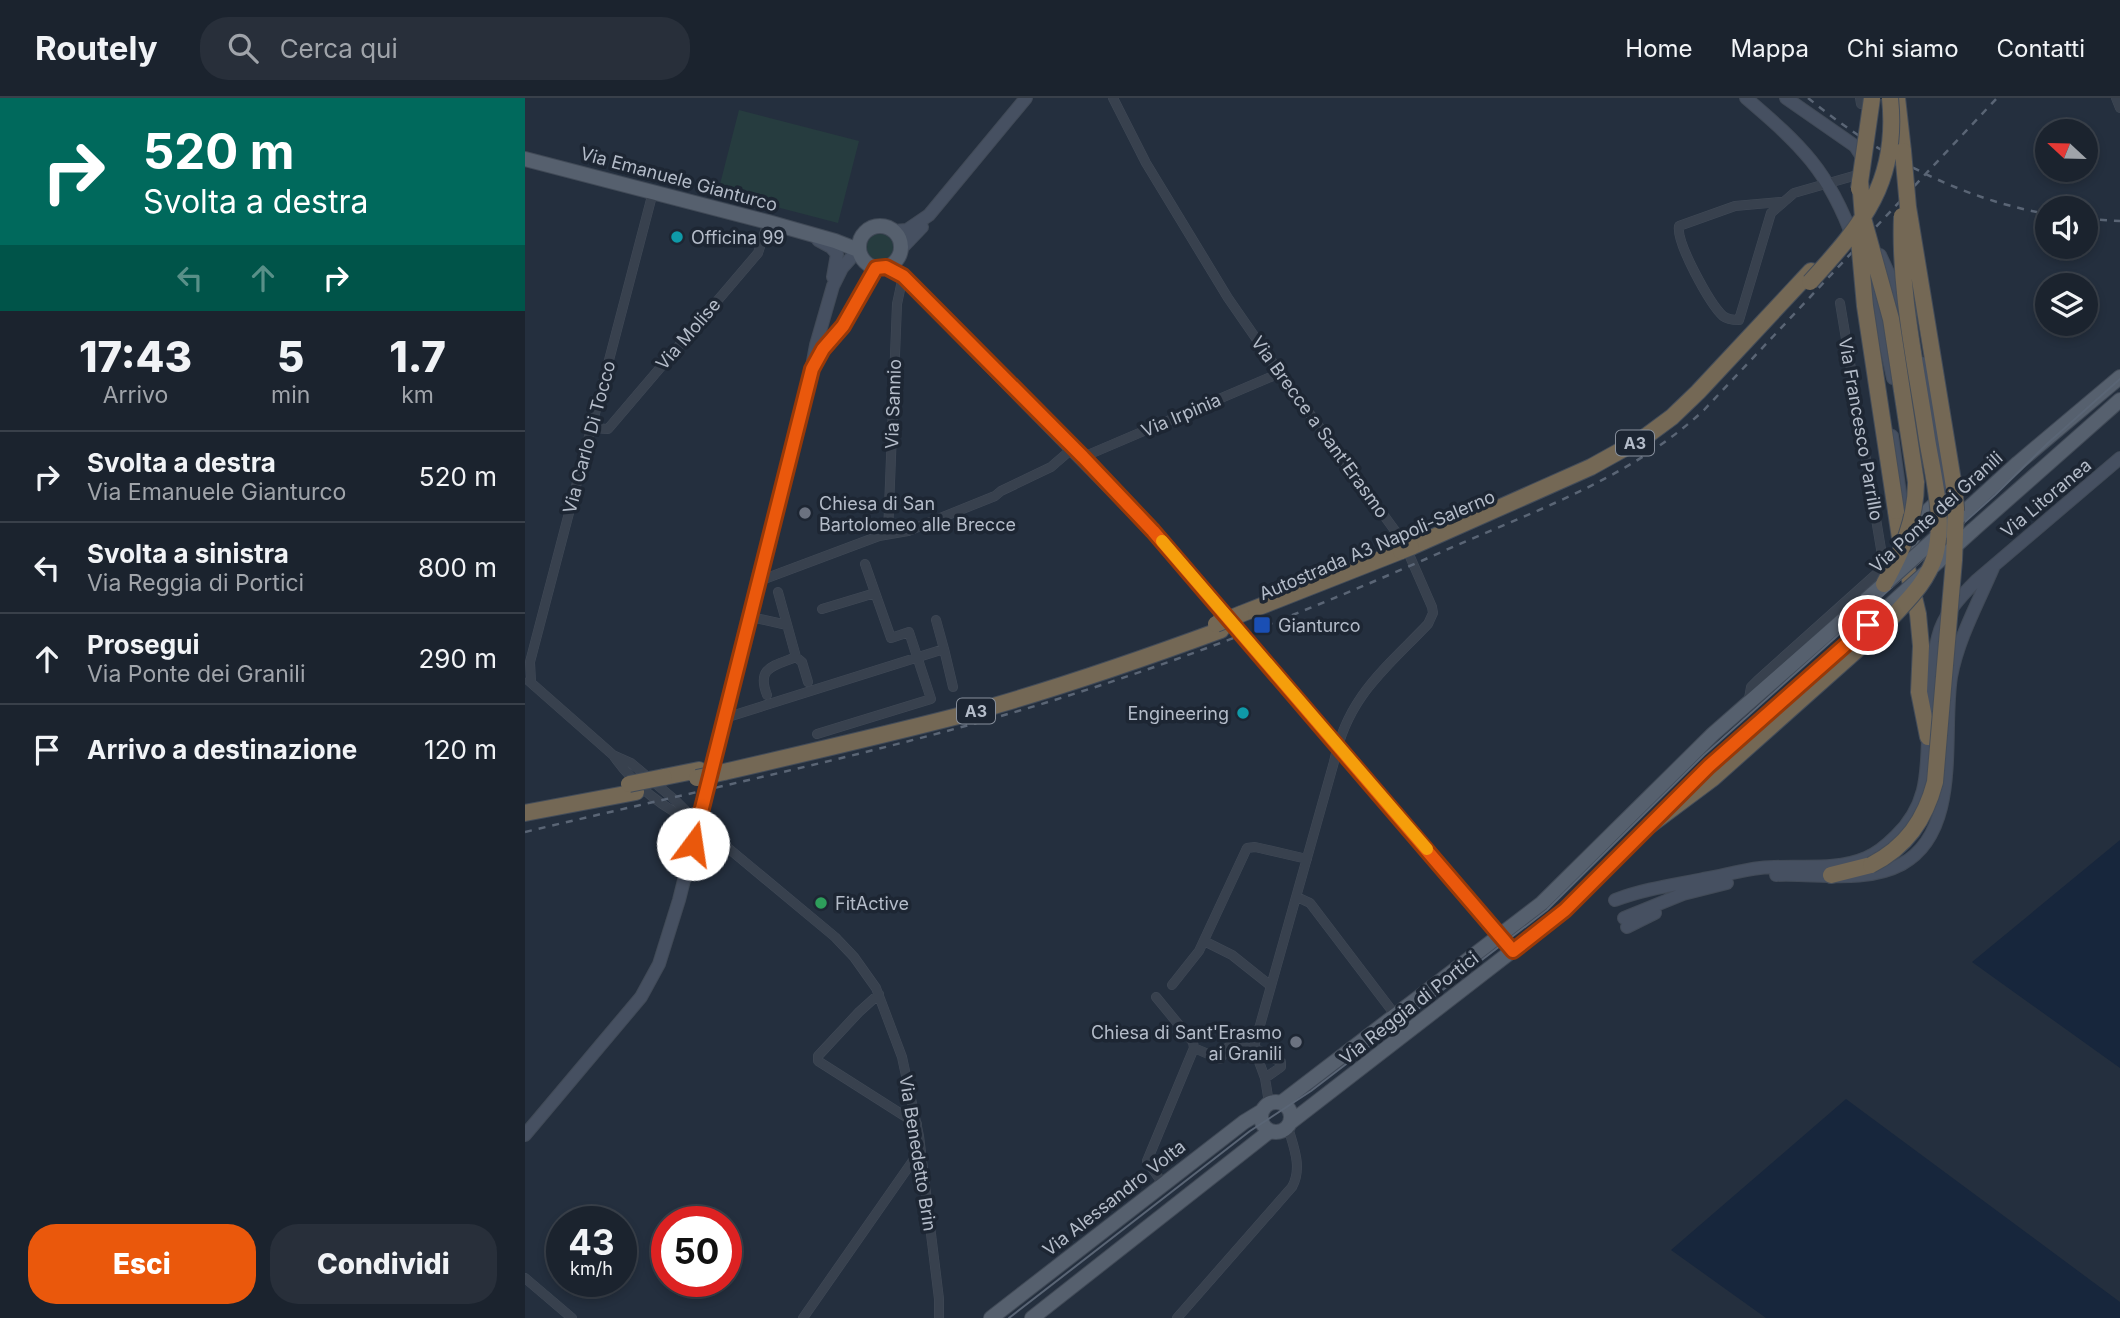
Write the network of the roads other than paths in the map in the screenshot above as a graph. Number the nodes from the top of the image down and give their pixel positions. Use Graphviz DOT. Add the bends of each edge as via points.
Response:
graph roads {
  1 [pos="1026,98"];
  2 [pos="1113,98"];
  3 [pos="1746,98"];
  4 [pos="1786,98"];
  5 [pos="1888,98"];
  6 [pos="1897,98"];
  7 [pos="2116,98"];
  8 [pos="1864,100"];
  9 [pos="2120,108"];
  10 [pos="1903,151"];
  11 [pos="525,159"];
  12 [pos="1863,176"];
  13 [pos="1828,183"];
  14 [pos="653,192"];
  15 [pos="1781,202"];
  16 [pos="929,215"];
  17 [pos="768,222"];
  18 [pos="798,231"];
  19 [pos="894,231"];
  20 [pos="864,232"];
  21 [pos="823,237"];
  22 [pos="1875,242"];
  23 [pos="859,250"];
  24 [pos="890,261"];
  25 [pos="903,276"];
  26 [pos="1866,277"];
  27 [pos="833,286"];
  28 [pos="1840,303"];
  29 [pos="828,304"];
  30 [pos="853,308"];
  31 [pos="812,369"];
  32 [pos="1280,373"];
  33 [pos="2120,377"];
  34 [pos="2120,400"];
  35 [pos="592,428"];
  36 [pos="1078,452"];
  37 [pos="2120,458"];
  38 [pos="1953,508"];
  39 [pos="1911,524"];
  40 [pos="1956,533"];
  41 [pos="888,534"];
  42 [pos="1900,538"];
  43 [pos="1906,561"];
  44 [pos="865,564"];
  45 [pos="1994,564"];
  46 [pos="759,581"];
  47 [pos="1884,584"];
  48 [pos="778,592"];
  49 [pos="875,593"];
  50 [pos="822,610"];
  51 [pos="751,617"];
  52 [pos="936,620"];
  53 [pos="1886,624"];
  54 [pos="787,625"];
  55 [pos="944,649"];
  56 [pos="796,657"];
  57 [pos="919,657"];
  58 [pos="1934,658"];
  59 [pos="528,680"];
  60 [pos="808,682"];
  61 [pos="953,687"];
  62 [pos="1925,691"];
  63 [pos="1950,693"];
  64 [pos="767,695"];
  65 [pos="1748,704"];
  66 [pos="725,718"];
  67 [pos="817,734"];
  68 [pos="1928,737"];
  69 [pos="1338,745"];
  70 [pos="632,788"];
  71 [pos="525,803"];
  72 [pos="525,813"];
  73 [pos="698,823"];
  74 [pos="1650,825"];
  75 [pos="1307,859"];
  76 [pos="1831,875"];
  77 [pos="1700,884"];
  78 [pos="1297,897"];
  79 [pos="1621,913"];
  80 [pos="1500,934"];
  81 [pos="1204,941"];
  82 [pos="1513,951"];
  83 [pos="1172,985"];
  84 [pos="1271,986"];
  85 [pos="879,995"];
  86 [pos="1156,996"];
  87 [pos="1396,1016"];
  88 [pos="1194,1048"];
  89 [pos="1254,1048"];
  90 [pos="1265,1078"];
  91 [pos="1271,1106"];
  92 [pos="917,1124"];
  93 [pos="1290,1124"];
  94 [pos="1270,1130"];
  95 [pos="525,1135"];
  96 [pos="922,1158"];
  97 [pos="1163,1184"];
  98 [pos="525,1278"];
  99 [pos="939,1299"];
  100 [pos="572,1318"];
  101 [pos="803,1318"];
  102 [pos="939,1318"];
  103 [pos="947,1318"];
  104 [pos="991,1318"];
  105 [pos="1032,1318"];
  106 [pos="1177,1318"];
  1 -- 16 [label="main road"];
  2 -- 32 [label="street, Via Brecce a Sant'Erasmo" via="1152,173"];
  3 -- 13 [label="main road" via="1805,152"];
  4 -- 12 [label="main road" via="1855,146 1865,162"];
  5 -- 70 [label="highway, Autostrada A3 Napoli-Salerno / A3, bridge" via="1890,153 1881,186 1856,230 1672,417 1591,467 1408,553 1125,664 886,734"];
  6 -- 10 [label="highway"];
  7 -- 9 [label="street"];
  8 -- 12 [label="highway, bridge"];
  10 -- 40 [label="highway, bridge" via="1954,487"];
  10 -- 53 [label="highway, bridge" via="1903,285 1939,530 1923,583"];
  11 -- 14 [label="main road, Via Emanuele Gianturco"];
  12 -- 13 [label="street"];
  12 -- 22 [label="main road"];
  12 -- 39 [label="highway, bridge" via="1863,219 1891,319 1915,473"];
  12 -- 42 [label="highway, bridge" via="1858,223 1865,306"];
  13 -- 15 [label="street"];
  13 -- 26 [label="main road"];
  14 -- 17 [label="main road, Via Emanuele Gianturco"];
  14 -- 35 [label="street, Via Carlo Di Tocco"];
  15 -- 15 [label="street" via="1735,206 1679,226 1678,234 1696,274 1723,316 1731,320 1739,320 1766,226"];
  16 -- 19 [label="main road" via="907,230"];
  16 -- 24 [label="main road"];
  17 -- 18 [label="main road, Via Emanuele Gianturco"];
  17 -- 35 [label="street, Via Molise" via="758,253 608,429"];
  18 -- 21 [label="main road, Via Emanuele Gianturco"];
  18 -- 27 [label="main road" via="835,251"];
  19 -- 20 [label="main road" via="879,225"];
  19 -- 24 [label="main road" via="900,239"];
  20 -- 21 [label="main road, Via Emanuele Gianturco"];
  20 -- 23 [label="main road"];
  21 -- 23 [label="main road, Via Emanuele Gianturco"];
  22 -- 38 [label="main road, bridge" via="1914,330"];
  22 -- 38 [label="main road" via="1892,329 1930,422"];
  23 -- 24 [label="main road" via="865,262"];
  23 -- 27 [label="main road" via="838,273"];
  24 -- 25 [label="main road"];
  24 -- 30 [label="main road"];
  25 -- 36 [label="main road"];
  25 -- 41 [label="street, Via Sannio" via="897,304"];
  26 -- 39 [label="main road, bridge" via="1892,374"];
  26 -- 42 [label="main road" via="1901,486"];
  27 -- 29 [label="main road"];
  28 -- 65 [label="street, Via Francesco Parrillo" via="1884,567 1751,687"];
  29 -- 30 [label="main road" via="830,317 837,321"];
  29 -- 31 [label="main road"];
  30 -- 31 [label="main road"];
  31 -- 46 [label="main road"];
  32 -- 36 [label="street, Via Irpinia"];
  32 -- 69 [label="street, Via Brecce a Sant'Erasmo" via="1404,543 1433,613 1428,624 1367,686"];
  33 -- 38 [label="main road, Via Ponte dei Granili" via="1980,498"];
  34 -- 74 [label="main road, Via Reggia di Portici, bridge" via="1700,775"];
  35 -- 59 [label="street, Via Carlo Di Tocco"];
  36 -- 41 [label="street, Via Irpinia" via="995,496 908,531"];
  36 -- 69 [label="main road" via="1169,549"];
  37 -- 45 [label="main road, Via Litoranea"];
  38 -- 40 [label="main road, bridge"];
  38 -- 43 [label="main road" via="1932,505"];
  38 -- 47 [label="main road, Via Ponte dei Granili, bridge"];
  38 -- 53 [label="main road, bridge" via="1931,580"];
  39 -- 47 [label="highway, bridge"];
  40 -- 76 [label="highway, bridge" via="1937,766 1930,800 1915,830 1892,853 1871,865"];
  41 -- 46 [label="street, Via Irpinia"];
  42 -- 43 [label="highway"];
  43 -- 62 [label="highway" via="1918,614"];
  44 -- 49 [label="street"];
  45 -- 58 [label="main road, Via Litoranea" via="1945,619"];
  45 -- 63 [label="main road" via="1963,637"];
  46 -- 51 [label="main road"];
  47 -- 65 [label="main road, Via Ponte dei Granili"];
  48 -- 54 [label="street"];
  49 -- 50 [label="street"];
  49 -- 57 [label="street" via="891,638 909,632"];
  51 -- 54 [label="street"];
  51 -- 66 [label="main road"];
  52 -- 55 [label="street"];
  53 -- 74 [label="highway" via="1724,768"];
  54 -- 56 [label="street"];
  55 -- 57 [label="street"];
  55 -- 61 [label="street"];
  56 -- 60 [label="street"];
  56 -- 64 [label="street" via="764,673"];
  57 -- 66 [label="street"];
  57 -- 67 [label="street" via="931,699"];
  58 -- 62 [label="main road, Via Litoranea"];
  58 -- 63 [label="main road"];
  59 -- 73 [label="street, Via Benedetto Brin" via="613,755 624,771 681,817"];
  62 -- 68 [label="highway"];
  63 -- 76 [label="main road" via="1942,808 1922,847 1903,864 1879,873"];
  65 -- 80 [label="main road, Via Reggia di Portici" via="1558,889"];
  66 -- 73 [label="main road"];
  68 -- 77 [label="main road" via="1928,770 1914,813 1902,831 1868,858 1846,864 1759,868"];
  69 -- 75 [label="street, Via Brecce a Sant'Erasmo"];
  69 -- 80 [label="main road"];
  70 -- 71 [label="highway, Autostrada A3 Napoli-Salerno / A3"];
  70 -- 72 [label="highway, Autostrada A3 Napoli-Salerno / A3"];
  73 -- 85 [label="street, Via Benedetto Brin" via="835,937"];
  73 -- 95 [label="main road" via="668,940 651,981"];
  74 -- 82 [label="main road, Via Reggia di Portici" via="1565,910"];
  75 -- 78 [label="street, Via Brecce a Sant'Erasmo"];
  75 -- 81 [label="street" via="1247,848"];
  76 -- 77 [label="main road" via="1773,875"];
  77 -- 79 [label="main road"];
  77 -- 79 [label="main road"];
  77 -- 79 [label="main road" via="1683,881 1648,889"];
  78 -- 84 [label="street, Via Brecce a Sant'Erasmo"];
  78 -- 87 [label="street" via="1310,903"];
  80 -- 82 [label="main road"];
  80 -- 87 [label="main road, Via Reggia di Portici"];
  81 -- 83 [label="street"];
  81 -- 84 [label="street" via="1233,955"];
  82 -- 93 [label="main road, Via Reggia di Portici"];
  84 -- 89 [label="street, Via Brecce a Sant'Erasmo"];
  85 -- 92 [label="street, Via Benedetto Brin" via="908,1076"];
  85 -- 92 [label="street" via="818,1061"];
  86 -- 88 [label="street"];
  87 -- 91 [label="main road, Via Reggia di Portici"];
  88 -- 89 [label="street" via="1221,1059 1228,1047"];
  88 -- 97 [label="street" via="1147,1161"];
  89 -- 90 [label="street"];
  89 -- 90 [label="street" via="1282,1064"];
  90 -- 91 [label="street"];
  91 -- 93 [label="main road" via="1291,1111"];
  91 -- 94 [label="main road" via="1262,1122"];
  91 -- 97 [label="main road, Via Alessandro Volta"];
  92 -- 96 [label="street, Via Benedetto Brin"];
  93 -- 94 [label="main road" via="1281,1131"];
  93 -- 106 [label="street" via="1297,1168 1292,1186"];
  94 -- 105 [label="main road"];
  96 -- 99 [label="street, Via Benedetto Brin"];
  96 -- 101 [label="street" via="912,1162"];
  97 -- 104 [label="main road, Via Alessandro Volta"];
  98 -- 100 [label="street"];
  99 -- 102 [label="street, Via Benedetto Brin"];
  99 -- 103 [label="street, Via Benedetto Brin"];
}
